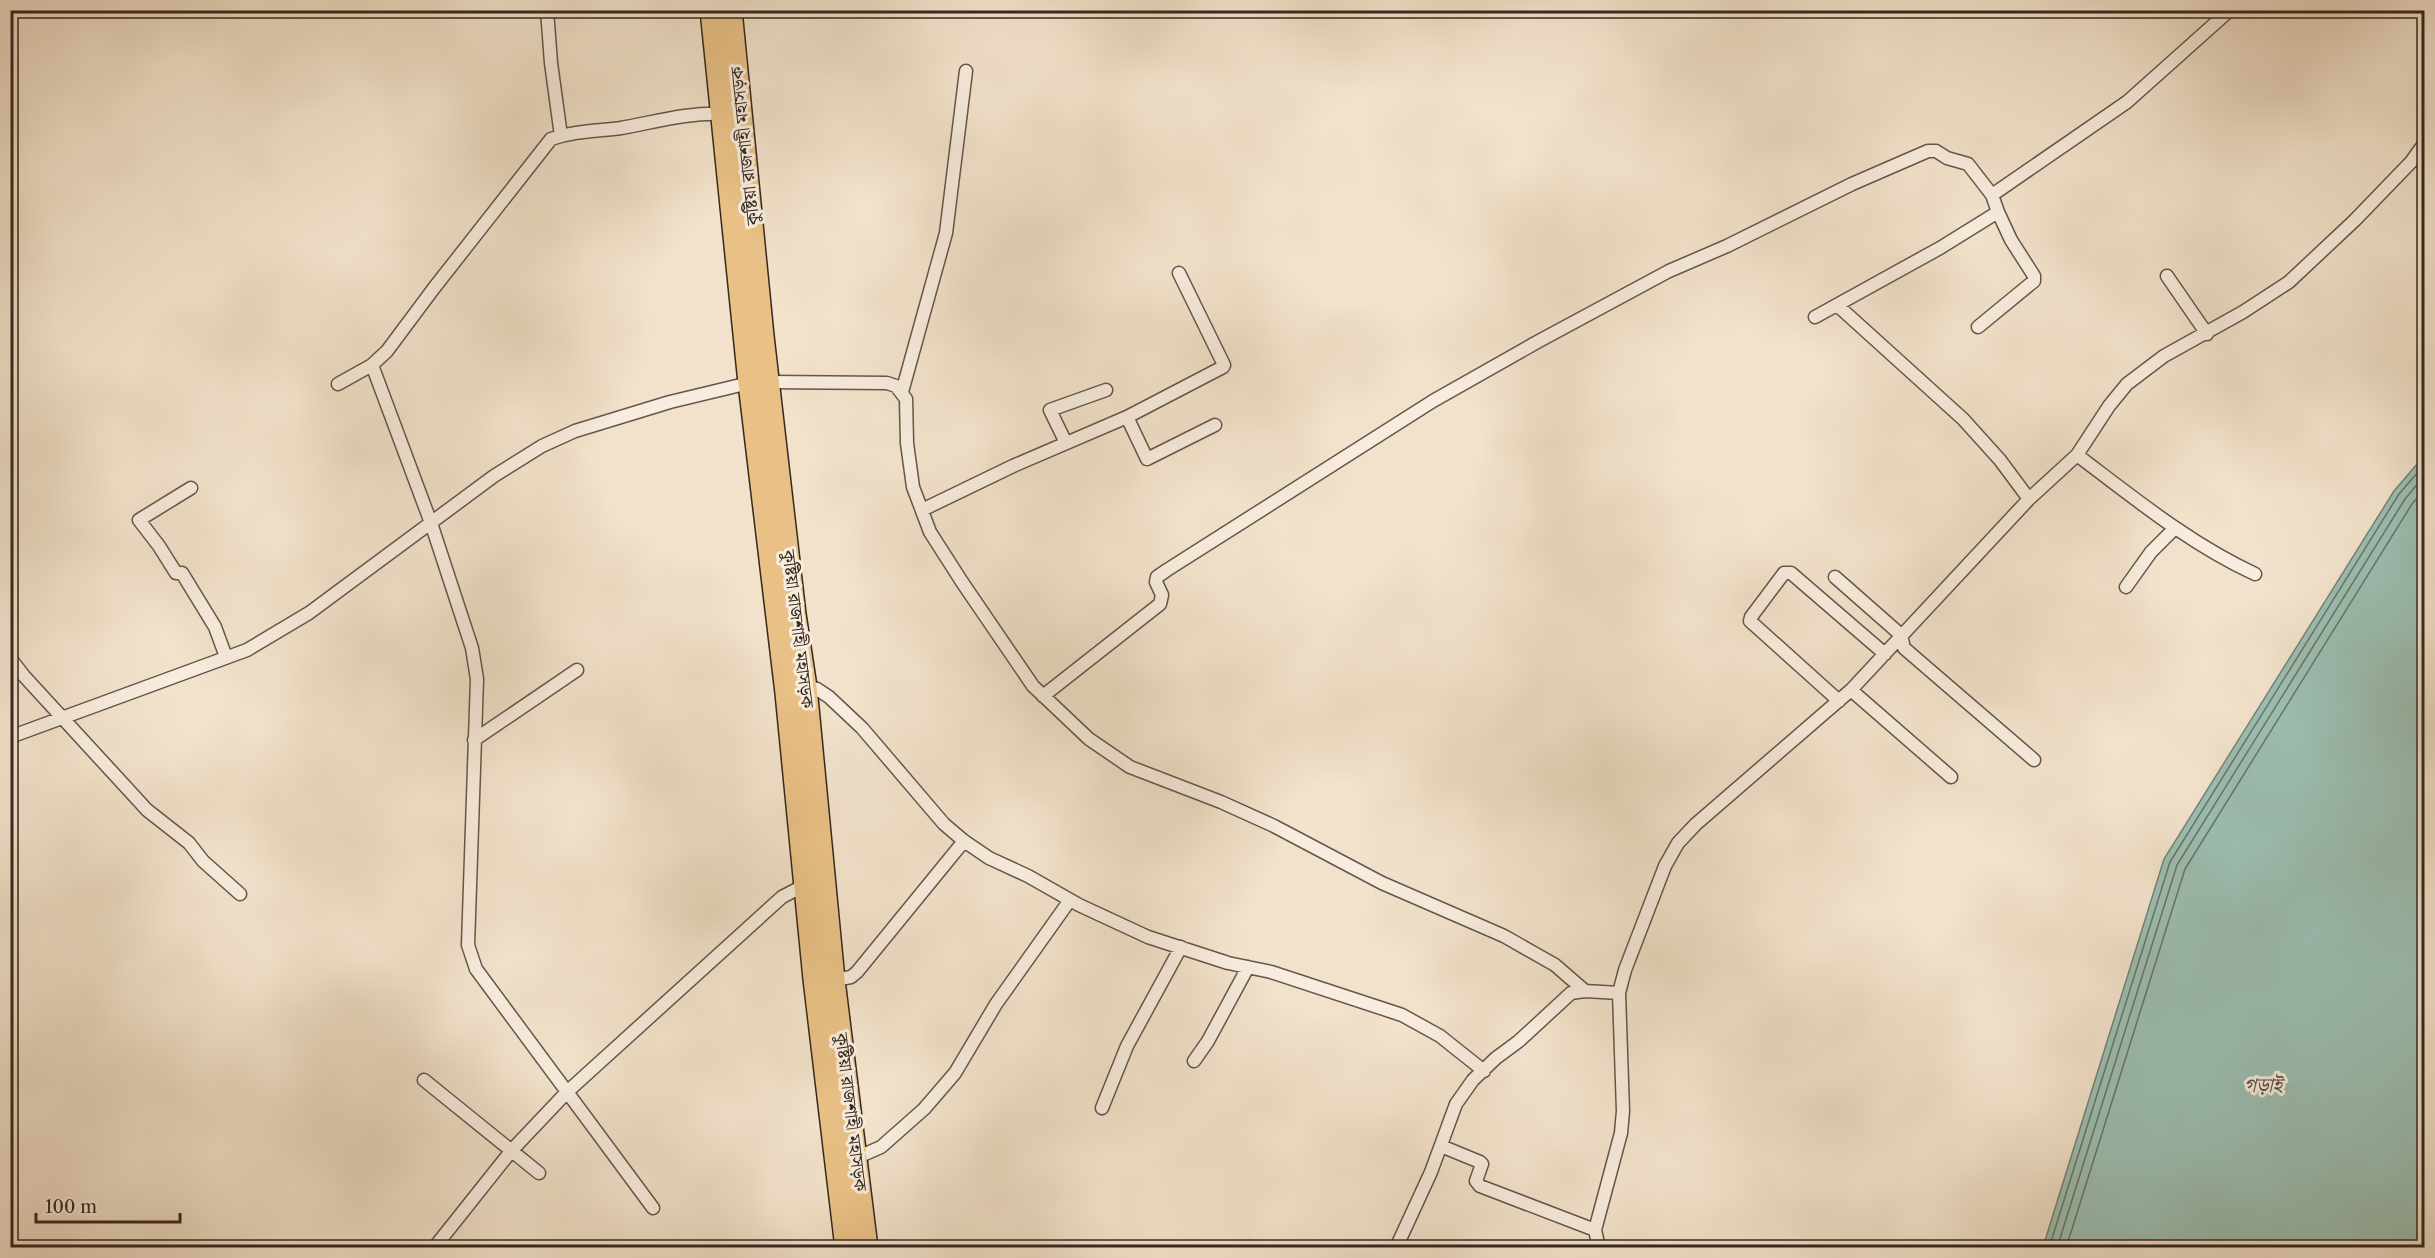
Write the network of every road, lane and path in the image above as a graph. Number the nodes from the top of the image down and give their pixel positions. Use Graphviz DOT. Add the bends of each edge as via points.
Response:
graph roads {
  1 [pos="547,10"];
  2 [pos="711,10"];
  3 [pos="731,10"];
  4 [pos="2230,10"];
  5 [pos="966,71"];
  6 [pos="723,114"];
  7 [pos="561,136"];
  8 [pos="2424,144"];
  9 [pos="1992,195"];
  10 [pos="1998,212"];
  11 [pos="1179,273"];
  12 [pos="2167,276"];
  13 [pos="1837,305"];
  14 [pos="1815,317"];
  15 [pos="1978,327"];
  16 [pos="2207,334"];
  17 [pos="754,337"];
  18 [pos="372,365"];
  19 [pos="759,382"];
  20 [pos="338,384"];
  21 [pos="1106,390"];
  22 [pos="902,392"];
  23 [pos="1127,417"];
  24 [pos="1215,425"];
  25 [pos="1066,443"];
  26 [pos="2077,455"];
  27 [pos="191,488"];
  28 [pos="2029,499"];
  29 [pos="922,510"];
  30 [pos="431,523"];
  31 [pos="2175,528"];
  32 [pos="2255,574"];
  33 [pos="1835,577"];
  34 [pos="2126,587"];
  35 [pos="1901,635"];
  36 [pos="1885,654"];
  37 [pos="226,657"];
  38 [pos="10,658"];
  39 [pos="577,670"];
  40 [pos="806,687"];
  41 [pos="1851,690"];
  42 [pos="1043,696"];
  43 [pos="1839,701"];
  44 [pos="63,717"];
  45 [pos="10,737"];
  46 [pos="474,740"];
  47 [pos="2034,760"];
  48 [pos="1951,777"];
  49 [pos="964,841"];
  50 [pos="805,885"];
  51 [pos="240,894"];
  52 [pos="1070,900"];
  53 [pos="820,932"];
  54 [pos="1181,947"];
  55 [pos="1248,967"];
  56 [pos="834,980"];
  57 [pos="1585,991"];
  58 [pos="1619,993"];
  59 [pos="1194,1061"];
  60 [pos="1484,1071"];
  61 [pos="424,1080"];
  62 [pos="567,1092"];
  63 [pos="1102,1108"];
  64 [pos="1441,1146"];
  65 [pos="512,1150"];
  66 [pos="856,1158"];
  67 [pos="539,1173"];
  68 [pos="653,1208"];
  69 [pos="1595,1230"];
  70 [pos="434,1248"];
  71 [pos="846,1248"];
  72 [pos="867,1248"];
  73 [pos="1396,1248"];
  74 [pos="1599,1248"];
  1 -- 7 [label="street"];
  2 -- 6 [label="highway, কুষ্টিয়া রাজশাহী মহাসড়ক"];
  3 -- 17 [label="highway, কুষ্টিয়া রাজশাহী মহাসড়ক"];
  4 -- 9 [label="street" via="2127,102"];
  5 -- 22 [label="street" via="946,233"];
  6 -- 7 [label="street" via="703,113"];
  6 -- 17 [label="highway, কুষ্টিয়া রাজশাহী মহাসড়ক"];
  7 -- 18 [label="street" via="547,143 387,351"];
  8 -- 16 [label="street" via="2355,220 2289,282"];
  9 -- 10 [label="street"];
  9 -- 42 [label="street" via="1968,164 1928,151 1669,271 1433,401 1167,570 1157,577 1160,604"];
  10 -- 13 [label="street"];
  10 -- 15 [label="street" via="2034,281"];
  11 -- 23 [label="street" via="1223,368"];
  12 -- 16 [label="street"];
  13 -- 14 [label="street"];
  13 -- 28 [label="street" via="1964,419"];
  16 -- 26 [label="street" via="2164,356 2127,384"];
  17 -- 19 [label="highway, কুষ্টিয়া রাজশাহী মহাসড়ক"];
  18 -- 20 [label="street"];
  18 -- 30 [label="street"];
  19 -- 22 [label="street" via="888,383"];
  19 -- 30 [label="street" via="670,402 575,431 542,446 495,476"];
  19 -- 40 [label="highway, কুষ্টিয়া রাজশাহী মহাসড়ক"];
  19 -- 50 [label="highway, কুষ্টিয়া রাজশাহী মহাসড়ক"];
  21 -- 25 [label="street" via="1051,408"];
  22 -- 29 [label="street" via="906,399 913,487"];
  23 -- 24 [label="street" via="1147,459"];
  23 -- 25 [label="street"];
  25 -- 29 [label="street"];
  26 -- 28 [label="street"];
  26 -- 31 [label="street"];
  27 -- 37 [label="street" via="139,520 176,573 182,573 215,627"];
  28 -- 35 [label="street"];
  29 -- 42 [label="street" via="930,532 962,582"];
  30 -- 37 [label="street" via="309,613 247,651"];
  30 -- 46 [label="street" via="472,648 477,679"];
  31 -- 32 [label="street"];
  31 -- 34 [label="street" via="2151,552"];
  33 -- 35 [label="street"];
  35 -- 36 [label="street"];
  35 -- 47 [label="street" via="1904,648"];
  36 -- 41 [label="street"];
  36 -- 43 [label="street" via="1791,573 1784,573 1750,621"];
  37 -- 44 [label="street"];
  38 -- 44 [label="street"];
  39 -- 46 [label="street"];
  40 -- 49 [label="street" via="830,697 854,720 924,802"];
  40 -- 53 [label="highway, কুষ্টিয়া রাজশাহী মহাসড়ক"];
  41 -- 43 [label="street"];
  41 -- 48 [label="street"];
  42 -- 57 [label="street" via="1089,739 1130,767 1221,802 1382,883 1504,936 1555,965"];
  43 -- 58 [label="street" via="1678,843 1665,866"];
  44 -- 45 [label="street"];
  44 -- 51 [label="street" via="147,810 189,843"];
  46 -- 62 [label="street" via="468,945 471,959"];
  49 -- 52 [label="street"];
  49 -- 56 [label="street" via="861,968 851,977"];
  50 -- 53 [label="highway, কুষ্টিয়া রাজশাহী মহাসড়ক"];
  50 -- 62 [label="street" via="782,897"];
  52 -- 54 [label="street" via="1148,937"];
  52 -- 66 [label="street" via="996,1004 955,1073 924,1109 881,1147"];
  53 -- 56 [label="highway, কুষ্টিয়া রাজশাহী মহাসড়ক"];
  53 -- 71 [label="highway, কুষ্টিয়া রাজশাহী মহাসড়ক"];
  54 -- 55 [label="street"];
  54 -- 63 [label="street" via="1127,1046"];
  55 -- 59 [label="street"];
  55 -- 60 [label="street" via="1402,1015 1440,1036"];
  56 -- 66 [label="highway, কুষ্টিয়া রাজশাহী মহাসড়ক"];
  57 -- 58 [label="street"];
  57 -- 60 [label="street" via="1571,993 1560,1001"];
  58 -- 69 [label="street" via="1621,1133"];
  60 -- 64 [label="street" via="1456,1104"];
  61 -- 65 [label="street"];
  62 -- 65 [label="street"];
  62 -- 68 [label="street"];
  64 -- 69 [label="street" via="1482,1164 1476,1181 1480,1186"];
  64 -- 73 [label="street"];
  65 -- 67 [label="street"];
  65 -- 70 [label="street"];
  66 -- 72 [label="highway, কুষ্টিয়া রাজশাহী মহাসড়ক"];
  69 -- 74 [label="street"];
}
